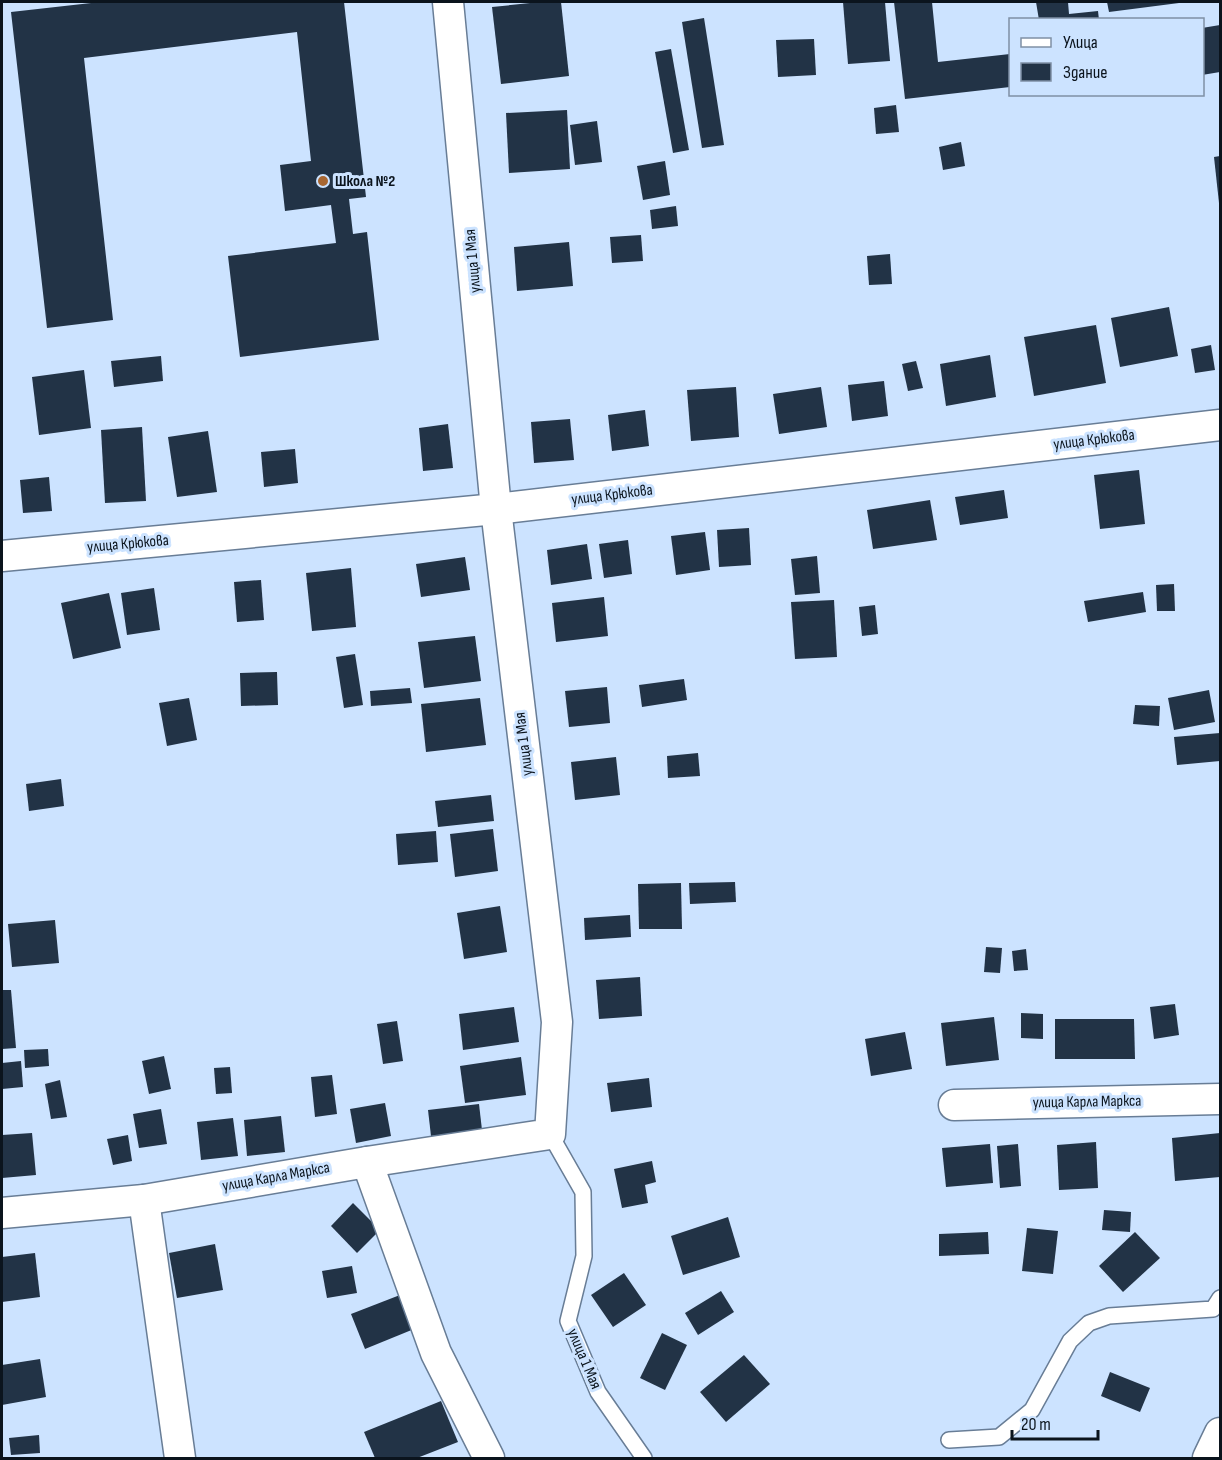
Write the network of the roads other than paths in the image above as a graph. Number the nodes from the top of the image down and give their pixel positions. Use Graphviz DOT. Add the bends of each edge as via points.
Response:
graph roads {
  1 [pos="448,2"];
  2 [pos="1221,425"];
  3 [pos="496,509"];
  4 [pos="2,556"];
  5 [pos="1221,1099"];
  6 [pos="954,1105"];
  7 [pos="550,1134"];
  8 [pos="367,1162"];
  9 [pos="144,1200"];
  10 [pos="2,1213"];
  11 [pos="1221,1298"];
  12 [pos="1221,1433"];
  13 [pos="949,1440"];
  14 [pos="180,1458"];
  15 [pos="489,1458"];
  16 [pos="644,1458"];
  17 [pos="1208,1458"];
  1 -- 3 [label="street, улица 1 Мая"];
  2 -- 3 [label="street, улица Крюкова"];
  3 -- 4 [label="street, улица Крюкова"];
  3 -- 7 [label="street, улица 1 Мая" via="557,1022"];
  5 -- 6 [label="street, улица Карла Маркса"];
  7 -- 8 [label="street, улица Карла Маркса"];
  7 -- 16 [label="lane, улица 1 Мая" via="583,1192 584,1256 568,1321 598,1392"];
  8 -- 9 [label="street, улица Карла Маркса"];
  8 -- 15 [label="street" via="436,1353"];
  9 -- 10 [label="street, улица Карла Маркса"];
  9 -- 14 [label="street"];
  11 -- 13 [label="lane" via="1213,1309 1109,1316 1089,1323 1070,1341 1032,1410 999,1437"];
  12 -- 17 [label="street"];
}
